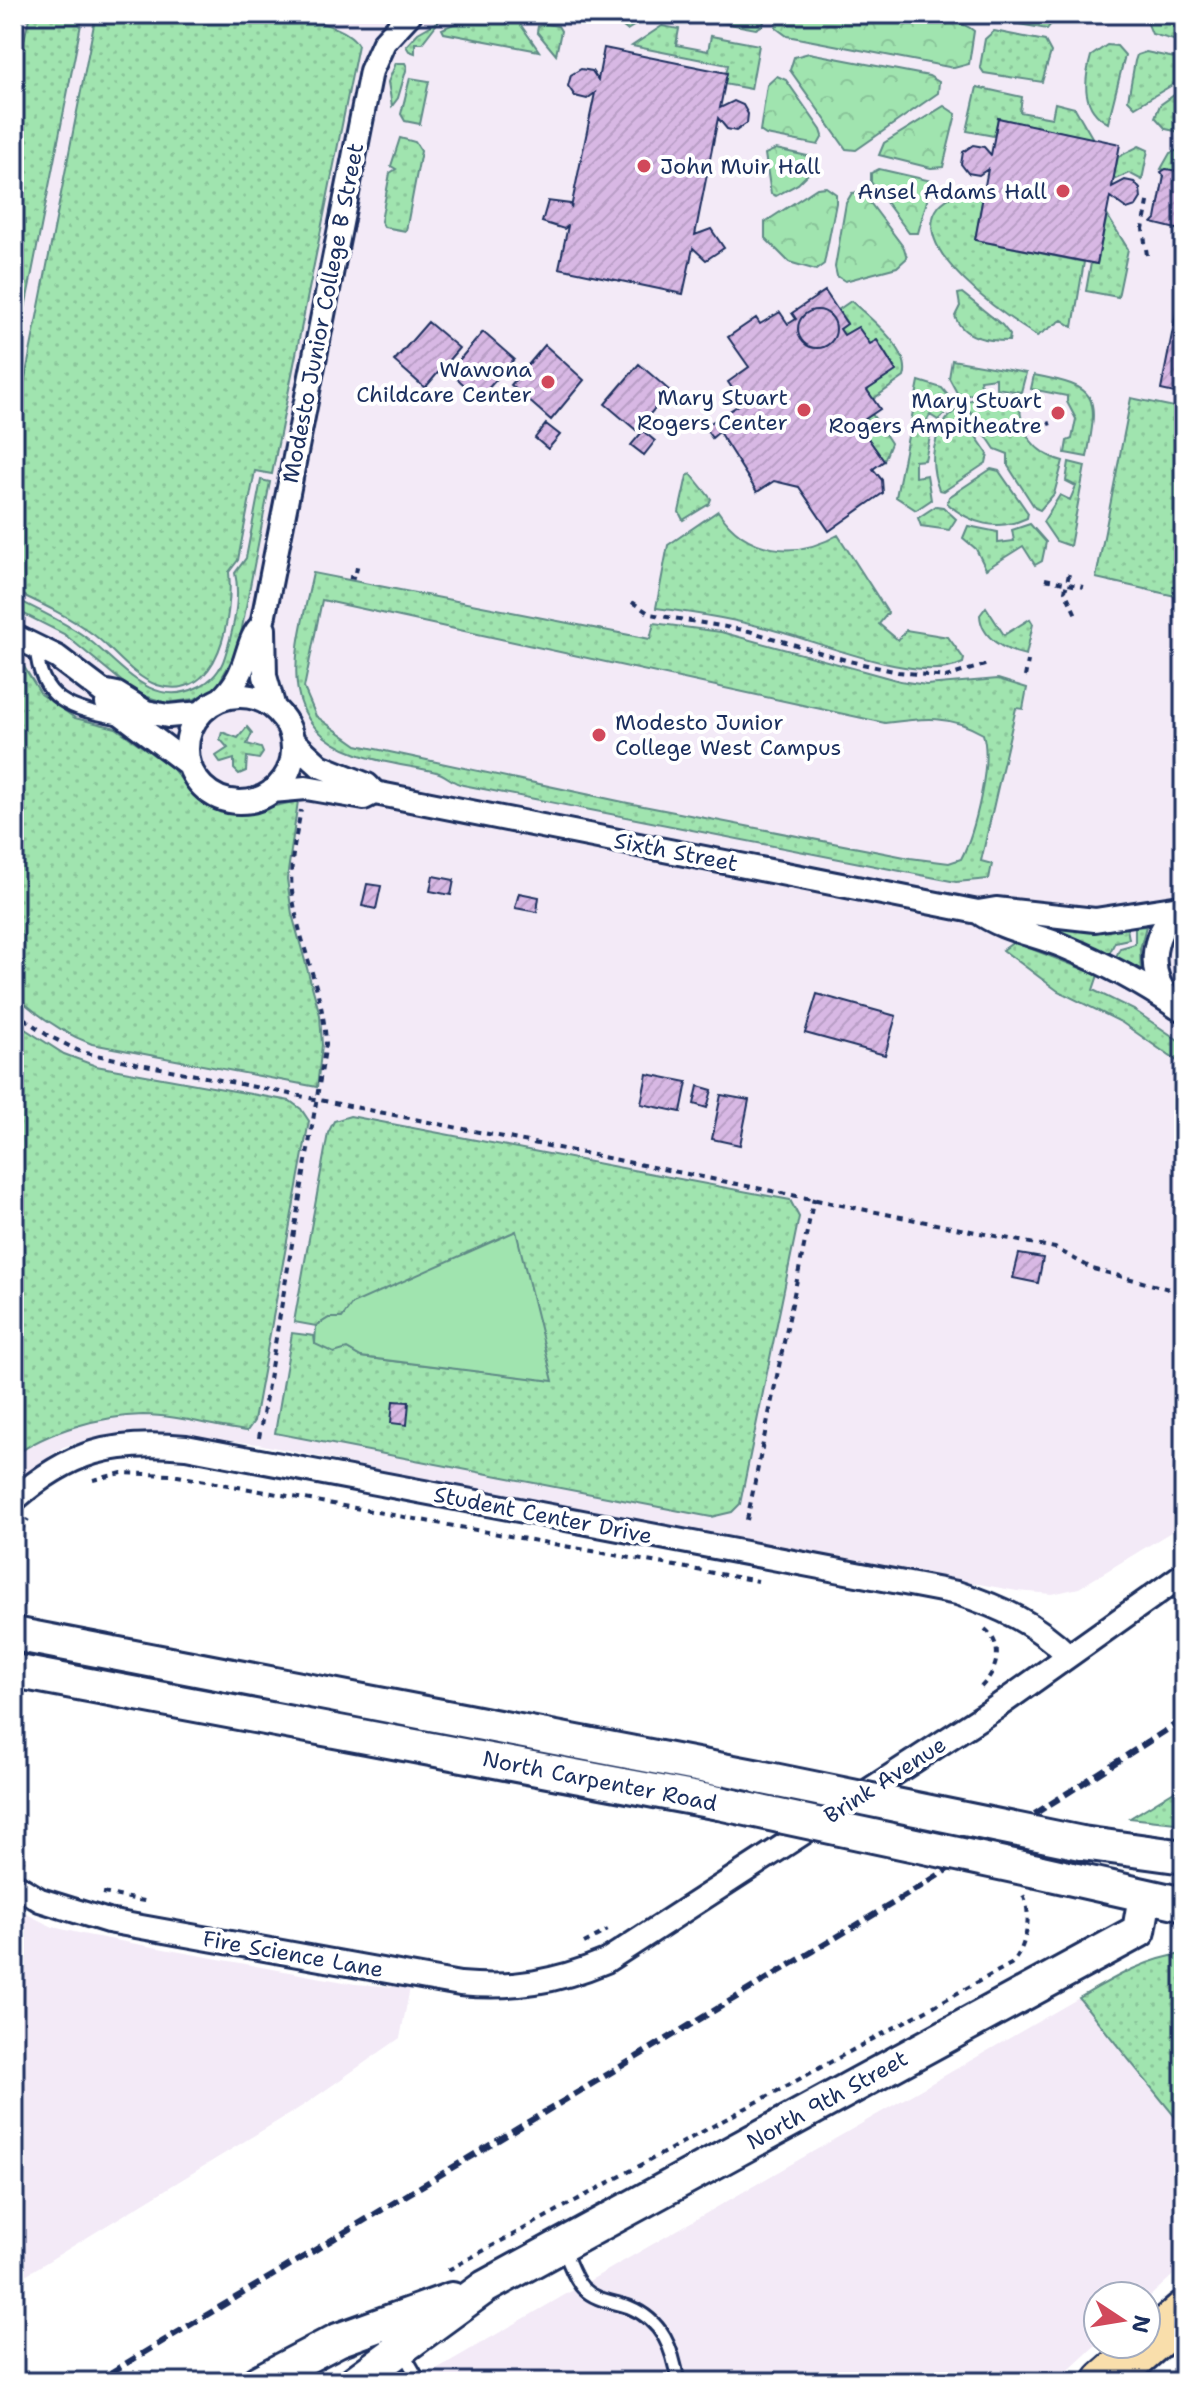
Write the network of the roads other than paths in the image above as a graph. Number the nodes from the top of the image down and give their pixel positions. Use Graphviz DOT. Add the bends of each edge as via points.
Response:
graph roads {
  1 [pos="410,14"];
  2 [pos="262,625"];
  3 [pos="14,636"];
  4 [pos="36,646"];
  5 [pos="102,691"];
  6 [pos="220,700"];
  7 [pos="274,708"];
  8 [pos="201,713"];
  9 [pos="127,720"];
  10 [pos="293,741"];
  11 [pos="188,764"];
  12 [pos="272,791"];
  13 [pos="375,793"];
  14 [pos="1182,906"];
  15 [pos="978,912"];
  16 [pos="1181,1010"];
  17 [pos="14,1500"];
  18 [pos="1184,1574"];
  19 [pos="16,1618"];
  20 [pos="1068,1655"];
  21 [pos="14,1671"];
  22 [pos="1184,1857"];
  23 [pos="14,1884"];
  24 [pos="1145,1896"];
  25 [pos="1184,1904"];
  26 [pos="578,1973"];
  27 [pos="561,2245"];
  28 [pos="1184,2313"];
  29 [pos="393,2336"];
  30 [pos="258,2382"];
  31 [pos="355,2382"];
  32 [pos="420,2382"];
  33 [pos="678,2382"];
  34 [pos="1105,2382"];
  1 -- 2 [label="street, Modesto Junior College B Street" via="384,42 371,71"];
  2 -- 6 [label="street, Modesto Junior College B Street" via="243,674"];
  2 -- 7 [label="street, Modesto Junior College B Street" via="267,635 265,676"];
  3 -- 4 [label="street"];
  4 -- 5 [label="street"];
  4 -- 9 [label="lane" via="41,680 61,699 78,709"];
  5 -- 8 [label="street" via="158,715"];
  5 -- 9 [label="street" via="106,702"];
  6 -- 7 [label="street" via="250,696"];
  6 -- 8 [label="street"];
  7 -- 10 [label="street"];
  8 -- 11 [label="street" via="188,736"];
  9 -- 11 [label="street"];
  10 -- 12 [label="street" via="290,768"];
  10 -- 13 [label="street, Sixth Street" via="320,766"];
  11 -- 12 [label="street" via="199,783 221,798 248,801"];
  12 -- 13 [label="street, Sixth Street" via="306,788 364,798"];
  13 -- 15 [label="street, Sixth Street"];
  14 -- 15 [label="street, Sixth Street" via="1095,920 996,909"];
  14 -- 16 [label="street" via="1162,929 1154,957 1161,985"];
  15 -- 16 [label="street, Sixth Street" via="993,923 1101,963"];
  17 -- 20 [label="street, Student Center Drive" via="38,1479 96,1450 147,1443 186,1447 957,1593 1013,1612"];
  18 -- 20 [label="street, Brink Avenue"];
  19 -- 22 [label="main road, North Carpenter Road, bridge" via="759,1777 1082,1843"];
  20 -- 26 [label="street, Brink Avenue" via="914,1762 606,1961"];
  21 -- 24 [label="main road, North Carpenter Road, bridge" via="719,1803 1029,1882"];
  23 -- 26 [label="street, Fire Science Lane" via="40,1900 108,1921 446,1982 521,1987"];
  24 -- 25 [label="main road, North Carpenter Road"];
  24 -- 27 [label="main road, North 9th Street" via="1139,1931"];
  27 -- 29 [label="main road, North 9th Street"];
  27 -- 33 [label="lane" via="583,2288 658,2325 673,2350"];
  28 -- 34 [label="highway"];
  29 -- 30 [label="main road, North 9th Street" via="338,2340"];
  29 -- 31 [label="main road, North 9th Street"];
  29 -- 32 [label="lane"];
}
